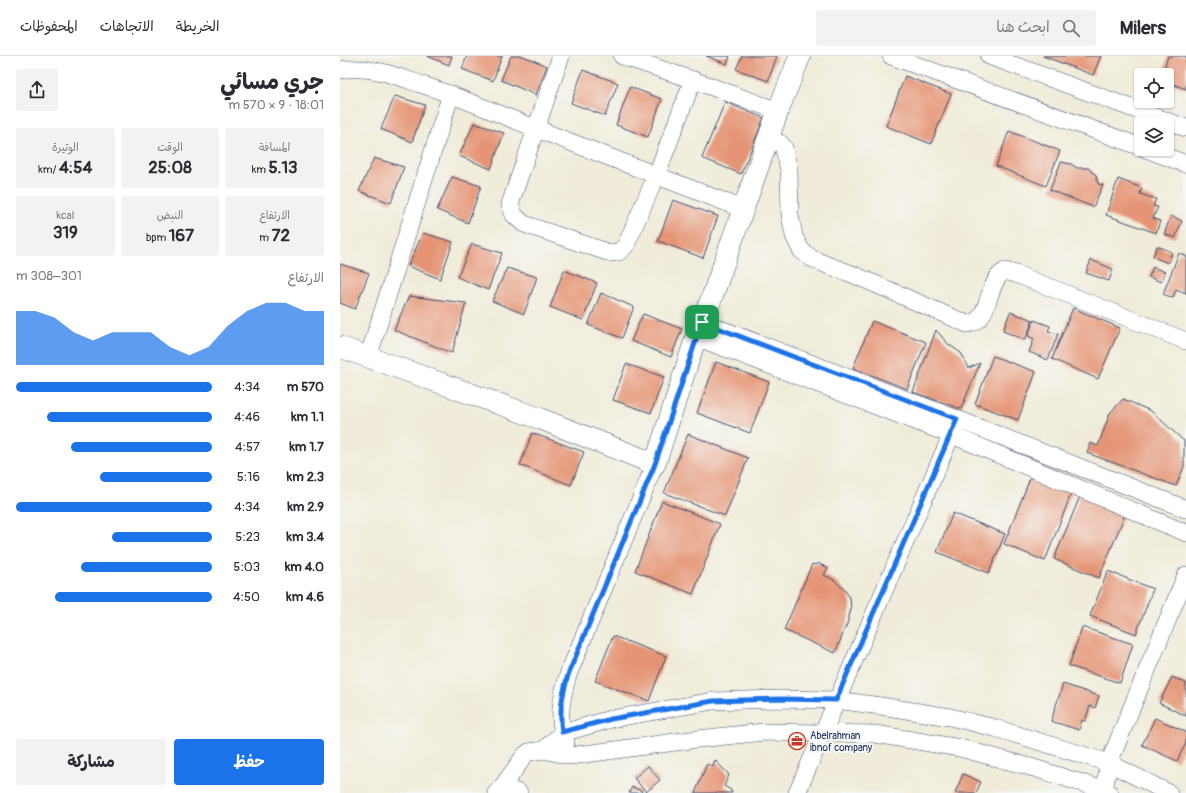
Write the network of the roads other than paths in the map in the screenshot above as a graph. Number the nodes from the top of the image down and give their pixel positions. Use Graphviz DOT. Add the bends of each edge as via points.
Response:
graph roads {
  1 [pos="561,56"];
  2 [pos="622,56"];
  3 [pos="800,56"];
  4 [pos="891,56"];
  5 [pos="989,56"];
  6 [pos="340,70"];
  7 [pos="693,80"];
  8 [pos="451,94"];
  9 [pos="778,111"];
  10 [pos="1186,128"];
  11 [pos="537,129"];
  12 [pos="767,138"];
  13 [pos="1134,144"];
  14 [pos="1165,156"];
  15 [pos="1186,164"];
  16 [pos="656,176"];
  17 [pos="743,209"];
  18 [pos="699,329"];
  19 [pos="1186,341"];
  20 [pos="340,348"];
  21 [pos="368,358"];
  22 [pos="954,427"];
  23 [pos="655,464"];
  24 [pos="1186,509"];
  25 [pos="1186,533"];
  26 [pos="1186,575"];
  27 [pos="836,700"];
  28 [pos="562,732"];
  29 [pos="822,732"];
  30 [pos="544,750"];
  31 [pos="570,756"];
  32 [pos="1110,763"];
  33 [pos="499,790"];
  34 [pos="1107,791"];
  35 [pos="519,793"];
  36 [pos="797,793"];
  37 [pos="1169,793"];
  1 -- 11 [label="street"];
  2 -- 7 [label="street"];
  3 -- 9 [label="street"];
  4 -- 13 [label="street"];
  5 -- 10 [label="street"];
  6 -- 8 [label="street" via="368,69"];
  7 -- 9 [label="street"];
  7 -- 16 [label="street"];
  8 -- 11 [label="street"];
  8 -- 21 [label="street"];
  9 -- 12 [label="street"];
  11 -- 16 [label="street"];
  11 -- 16 [label="street" via="510,204 514,215 524,224 610,253 619,252 626,245"];
  12 -- 17 [label="street"];
  12 -- 19 [label="street" via="780,143 784,148 789,170 790,215 794,236 801,250 811,258 967,324 975,323 982,316 998,277 1005,271"];
  14 -- 15 [label="street"];
  16 -- 17 [label="street"];
  17 -- 18 [label="street"];
  18 -- 22 [label="street"];
  18 -- 23 [label="street"];
  20 -- 21 [label="street"];
  21 -- 23 [label="street" via="541,419"];
  22 -- 24 [label="street"];
  22 -- 25 [label="street"];
  22 -- 27 [label="street"];
  23 -- 28 [label="street" via="568,675 561,698"];
  26 -- 32 [label="street"];
  27 -- 28 [label="street" via="713,701 611,719"];
  27 -- 29 [label="street"];
  27 -- 32 [label="street" via="950,717"];
  28 -- 30 [label="street"];
  28 -- 31 [label="street"];
  29 -- 31 [label="street" via="764,732"];
  29 -- 34 [label="street" via="875,734 960,748"];
  29 -- 36 [label="street"];
  30 -- 31 [label="street"];
  30 -- 33 [label="street" via="525,755"];
  32 -- 34 [label="street"];
  32 -- 37 [label="street"];
  33 -- 35 [label="street"];
}
